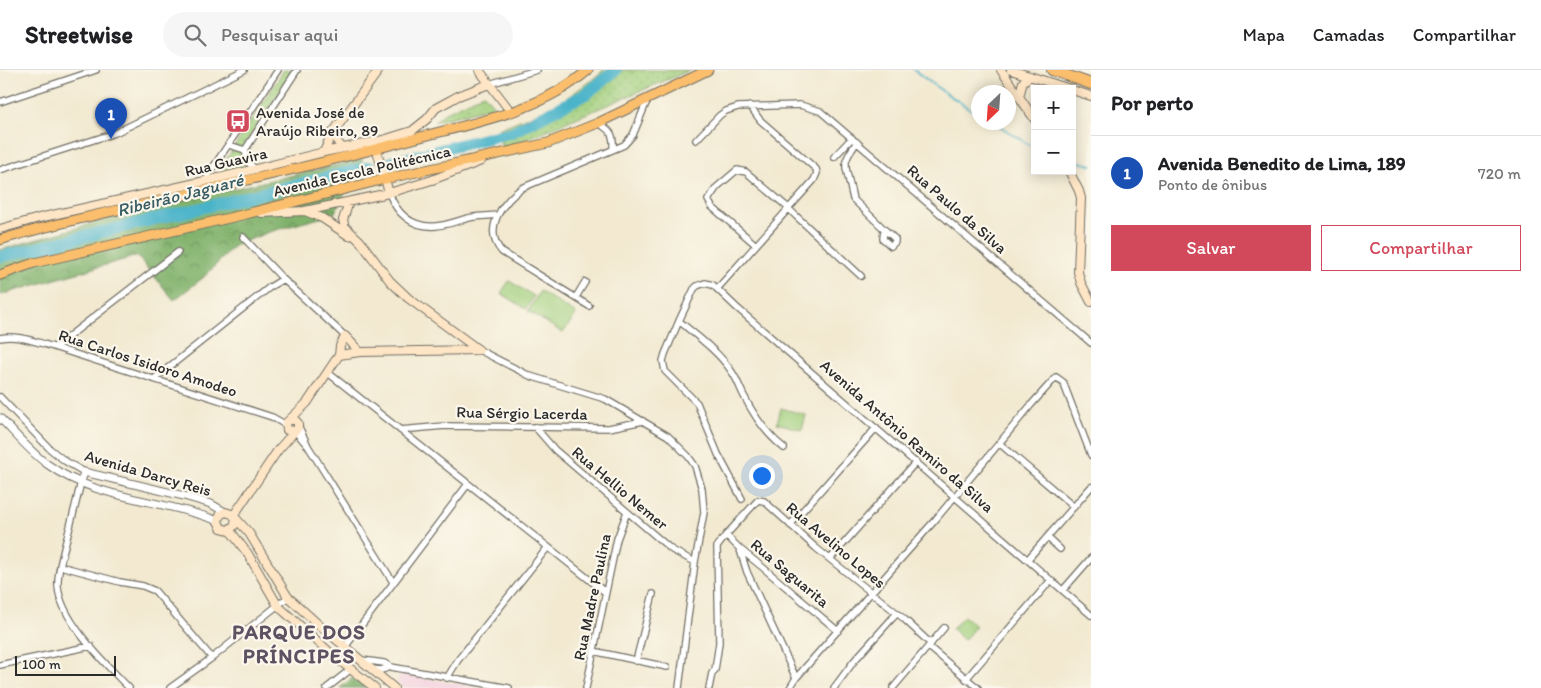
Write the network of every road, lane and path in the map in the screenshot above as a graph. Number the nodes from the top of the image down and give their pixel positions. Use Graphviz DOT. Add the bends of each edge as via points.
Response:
graph roads {
  1 [pos="96,70"];
  2 [pos="244,70"];
  3 [pos="297,70"];
  4 [pos="379,70"];
  5 [pos="479,70"];
  6 [pos="579,70"];
  7 [pos="588,70"];
  8 [pos="708,70"];
  9 [pos="1002,70"];
  10 [pos="1011,70"];
  11 [pos="1052,70"];
  12 [pos="276,71"];
  13 [pos="535,71"];
  14 [pos="1030,76"];
  15 [pos="571,83"];
  16 [pos="489,84"];
  17 [pos="1091,84"];
  18 [pos="1058,85"];
  19 [pos="1076,91"];
  20 [pos="1019,96"];
  21 [pos="1091,96"];
  22 [pos="647,101"];
  23 [pos="0,102"];
  24 [pos="750,106"];
  25 [pos="512,112"];
  26 [pos="1031,114"];
  27 [pos="598,123"];
  28 [pos="337,127"];
  29 [pos="696,140"];
  30 [pos="855,140"];
  31 [pos="228,145"];
  32 [pos="376,145"];
  33 [pos="342,148"];
  34 [pos="614,149"];
  35 [pos="245,150"];
  36 [pos="324,152"];
  37 [pos="490,157"];
  38 [pos="834,157"];
  39 [pos="286,166"];
  40 [pos="255,169"];
  41 [pos="0,170"];
  42 [pos="1071,175"];
  43 [pos="385,176"];
  44 [pos="206,181"];
  45 [pos="389,193"];
  46 [pos="373,197"];
  47 [pos="349,202"];
  48 [pos="788,209"];
  49 [pos="305,211"];
  50 [pos="242,215"];
  51 [pos="497,215"];
  52 [pos="0,229"];
  53 [pos="884,229"];
  54 [pos="243,237"];
  55 [pos="0,240"];
  56 [pos="756,245"];
  57 [pos="366,250"];
  58 [pos="178,252"];
  59 [pos="0,275"];
  60 [pos="862,276"];
  61 [pos="283,279"];
  62 [pos="585,282"];
  63 [pos="717,289"];
  64 [pos="576,297"];
  65 [pos="1091,302"];
  66 [pos="589,306"];
  67 [pos="679,321"];
  68 [pos="345,336"];
  69 [pos="0,338"];
  70 [pos="1091,343"];
  71 [pos="55,348"];
  72 [pos="478,350"];
  73 [pos="360,352"];
  74 [pos="339,355"];
  75 [pos="327,372"];
  76 [pos="154,379"];
  77 [pos="0,397"];
  78 [pos="0,418"];
  79 [pos="643,421"];
  80 [pos="292,426"];
  81 [pos="535,427"];
  82 [pos="876,428"];
  83 [pos="400,430"];
  84 [pos="999,443"];
  85 [pos="784,448"];
  86 [pos="1091,455"];
  87 [pos="916,462"];
  88 [pos="84,472"];
  89 [pos="82,482"];
  90 [pos="124,483"];
  91 [pos="468,484"];
  92 [pos="1091,488"];
  93 [pos="113,492"];
  94 [pos="955,496"];
  95 [pos="742,499"];
  96 [pos="1074,507"];
  97 [pos="225,512"];
  98 [pos="627,512"];
  99 [pos="235,517"];
  100 [pos="218,521"];
  101 [pos="790,525"];
  102 [pos="228,530"];
  103 [pos="726,535"];
  104 [pos="1048,538"];
  105 [pos="548,547"];
  106 [pos="740,549"];
  107 [pos="1060,549"];
  108 [pos="1091,558"];
  109 [pos="830,559"];
  110 [pos="1028,559"];
  111 [pos="695,562"];
  112 [pos="60,566"];
  113 [pos="1051,580"];
  114 [pos="393,582"];
  115 [pos="1063,590"];
  116 [pos="604,592"];
  117 [pos="870,592"];
  118 [pos="653,594"];
  119 [pos="288,597"];
  120 [pos="278,606"];
  121 [pos="897,613"];
  122 [pos="1091,615"];
  123 [pos="944,628"];
  124 [pos="838,631"];
  125 [pos="90,646"];
  126 [pos="930,646"];
  127 [pos="345,647"];
  128 [pos="593,651"];
  129 [pos="335,657"];
  130 [pos="212,658"];
  131 [pos="361,660"];
  132 [pos="636,660"];
  133 [pos="1,664"];
  134 [pos="391,667"];
  135 [pos="667,667"];
  136 [pos="350,669"];
  137 [pos="371,669"];
  138 [pos="447,678"];
  139 [pos="796,678"];
  140 [pos="966,679"];
  141 [pos="129,688"];
  142 [pos="170,688"];
  143 [pos="327,688"];
  144 [pos="375,688"];
  145 [pos="394,688"];
  146 [pos="509,688"];
  147 [pos="586,688"];
  148 [pos="679,688"];
  149 [pos="710,688"];
  150 [pos="790,688"];
  151 [pos="834,688"];
  152 [pos="893,688"];
  153 [pos="978,688"];
  1 -- 23 [label="street"];
  2 -- 41 [label="street" via="115,133"];
  3 -- 35 [label="street"];
  4 -- 28 [label="main road"];
  5 -- 16 [label="main road"];
  6 -- 15 [label="highway"];
  7 -- 15 [label="highway, Avenida Escola Politécnica"];
  8 -- 22 [label="highway, Avenida Escola Politécnica"];
  9 -- 20 [label="main road"];
  10 -- 14 [label="main road"];
  11 -- 17 [label="highway"];
  12 -- 31 [label="street"];
  13 -- 16 [label="street, Rua Guavira"];
  14 -- 18 [label="main road"];
  14 -- 20 [label="main road" via="1023,82"];
  15 -- 25 [label="highway, Avenida Escola Politécnica"];
  16 -- 25 [label="main road"];
  16 -- 32 [label="main road, Rua Guavira" via="436,108 412,131"];
  19 -- 21 [label="main road"];
  20 -- 26 [label="main road"];
  22 -- 27 [label="highway, Avenida Escola Politécnica"];
  22 -- 34 [label="street" via="629,141"];
  24 -- 29 [label="street" via="726,111"];
  24 -- 30 [label="street, Rua Paulo da Silva" via="800,105 820,111"];
  24 -- 48 [label="street" via="760,120 816,169 814,180"];
  25 -- 32 [label="highway, Avenida Escola Politécnica"];
  27 -- 34 [label="street" via="612,134"];
  27 -- 37 [label="highway, Avenida Escola Politécnica" via="548,143"];
  28 -- 33 [label="main road" via="336,139"];
  28 -- 36 [label="main road" via="330,135"];
  30 -- 38 [label="street"];
  30 -- 53 [label="street" via="846,161 853,199"];
  30 -- 70 [label="street, Rua Paulo da Silva"];
  31 -- 35 [label="street"];
  31 -- 44 [label="street"];
  32 -- 33 [label="main road, Rua Guavira"];
  32 -- 39 [label="highway, Avenida Escola Politécnica"];
  32 -- 43 [label="main road"];
  33 -- 36 [label="main road, Rua Guavira"];
  34 -- 51 [label="street" via="522,188"];
  35 -- 40 [label="street" via="248,162"];
  36 -- 39 [label="main road, Rua Guavira"];
  37 -- 43 [label="highway, Avenida Escola Politécnica"];
  37 -- 45 [label="main road, Avenida Escola Politécnica"];
  39 -- 40 [label="main road, Rua Guavira"];
  39 -- 55 [label="highway, Avenida Escola Politécnica"];
  40 -- 44 [label="main road, Rua Guavira"];
  42 -- 65 [label="main road" via="1081,198 1079,277"];
  43 -- 45 [label="main road"];
  43 -- 46 [label="main road"];
  43 -- 50 [label="highway, Avenida Escola Politécnica"];
  44 -- 52 [label="main road, Rua Guavira"];
  45 -- 46 [label="main road, Avenida Escola Politécnica"];
  45 -- 51 [label="street" via="394,206 415,224 437,226"];
  46 -- 47 [label="main road, Avenida Escola Politécnica"];
  47 -- 49 [label="main road, Avenida Escola Politécnica"];
  47 -- 57 [label="main road" via="342,220 345,228"];
  48 -- 56 [label="street"];
  48 -- 56 [label="street" via="743,170 734,171 717,187 708,198 709,203"];
  48 -- 60 [label="street"];
  49 -- 50 [label="main road, Avenida Escola Politécnica"];
  49 -- 57 [label="main road" via="341,230"];
  50 -- 59 [label="highway, Avenida Escola Politécnica" via="34,263"];
  51 -- 64 [label="street" via="494,228 496,246 512,260"];
  54 -- 61 [label="street"];
  56 -- 63 [label="street"];
  57 -- 72 [label="main road" via="398,290"];
  58 -- 71 [label="street"];
  61 -- 68 [label="street"];
  61 -- 76 [label="street"];
  62 -- 64 [label="street"];
  63 -- 67 [label="street, Avenida Antônio Ramiro da Silva" via="709,283 694,289"];
  63 -- 82 [label="street, Avenida Antônio Ramiro da Silva"];
  64 -- 66 [label="street"];
  67 -- 85 [label="street" via="723,360 760,424"];
  67 -- 95 [label="street" via="665,354 665,371 697,403 718,454"];
  68 -- 73 [label="main road"];
  68 -- 74 [label="main road"];
  69 -- 71 [label="street, Rua Carlos Isidoro Amodeo" via="8,336"];
  71 -- 76 [label="street, Rua Carlos Isidoro Amodeo"];
  72 -- 73 [label="main road"];
  72 -- 79 [label="street" via="530,376 604,399"];
  73 -- 74 [label="main road"];
  74 -- 75 [label="main road"];
  75 -- 80 [label="main road"];
  75 -- 83 [label="street"];
  76 -- 80 [label="street, Rua Carlos Isidoro Amodeo"];
  77 -- 88 [label="street, Avenida Darcy Reis" via="50,449"];
  78 -- 89 [label="street, Avenida Darcy Reis" via="47,464"];
  79 -- 81 [label="street, Rua Sérgio Lacerda" via="609,428"];
  79 -- 111 [label="street" via="668,436 695,466 704,512"];
  80 -- 99 [label="main road"];
  80 -- 114 [label="street, Rua Carlos Isidoro Amodeo" via="308,446"];
  81 -- 83 [label="street, Rua Sérgio Lacerda" via="445,426"];
  81 -- 98 [label="street, Rua Hellio Nemer" via="555,450"];
  82 -- 87 [label="street, Avenida Antônio Ramiro da Silva"];
  82 -- 101 [label="street"];
  83 -- 91 [label="street"];
  84 -- 86 [label="street" via="1056,377 1063,382"];
  84 -- 94 [label="street"];
  84 -- 96 [label="street"];
  87 -- 94 [label="street, Avenida Antônio Ramiro da Silva"];
  87 -- 109 [label="street"];
  88 -- 89 [label="street"];
  88 -- 90 [label="street, Avenida Darcy Reis"];
  89 -- 93 [label="street, Avenida Darcy Reis"];
  89 -- 112 [label="street"];
  90 -- 93 [label="street"];
  90 -- 97 [label="street, Avenida Darcy Reis" via="184,496"];
  91 -- 105 [label="street"];
  91 -- 114 [label="street"];
  92 -- 96 [label="street"];
  93 -- 100 [label="street, Avenida Darcy Reis" via="196,512"];
  94 -- 110 [label="street, Avenida Antônio Ramiro da Silva"];
  94 -- 117 [label="street"];
  96 -- 104 [label="street"];
  97 -- 99 [label="main road"];
  97 -- 100 [label="main road"];
  98 -- 111 [label="street, Rua Hellio Nemer" via="672,550"];
  98 -- 116 [label="street, Rua Madre Paulina"];
  99 -- 102 [label="main road" via="234,526"];
  99 -- 119 [label="main road" via="249,533"];
  100 -- 102 [label="main road" via="221,528"];
  101 -- 103 [label="street, Rua Avelino Lopes" via="764,501 758,500"];
  101 -- 109 [label="street, Rua Avelino Lopes"];
  102 -- 120 [label="main road" via="248,554"];
  103 -- 106 [label="street, Rua Saguarita"];
  103 -- 149 [label="street" via="717,547 719,643"];
  104 -- 107 [label="street"];
  104 -- 110 [label="street"];
  105 -- 116 [label="street"];
  105 -- 138 [label="street"];
  106 -- 124 [label="street, Rua Saguarita"];
  106 -- 139 [label="street" via="747,572"];
  108 -- 115 [label="street"];
  109 -- 117 [label="street, Rua Avelino Lopes"];
  110 -- 113 [label="street, Avenida Antônio Ramiro da Silva"];
  111 -- 148 [label="street"];
  112 -- 125 [label="street" via="57,585 60,599"];
  112 -- 130 [label="street" via="143,586 155,592"];
  113 -- 115 [label="street, Avenida Antônio Ramiro da Silva"];
  113 -- 140 [label="street"];
  114 -- 127 [label="street"];
  115 -- 122 [label="street, Avenida Antônio Ramiro da Silva"];
  116 -- 128 [label="street, Rua Madre Paulina"];
  117 -- 121 [label="street, Rua Avelino Lopes"];
  117 -- 124 [label="street"];
  118 -- 132 [label="street"];
  119 -- 120 [label="street"];
  119 -- 127 [label="main road"];
  120 -- 129 [label="main road"];
  120 -- 130 [label="street"];
  121 -- 126 [label="street, Rua Avelino Lopes"];
  121 -- 151 [label="street"];
  123 -- 126 [label="street"];
  124 -- 139 [label="street"];
  125 -- 133 [label="street"];
  125 -- 141 [label="street"];
  126 -- 140 [label="street, Rua Avelino Lopes"];
  126 -- 152 [label="street"];
  127 -- 129 [label="street"];
  127 -- 131 [label="main road"];
  128 -- 132 [label="street"];
  128 -- 147 [label="street, Rua Madre Paulina"];
  129 -- 136 [label="main road"];
  130 -- 142 [label="street"];
  131 -- 134 [label="street"];
  131 -- 136 [label="main road"];
  131 -- 137 [label="main road"];
  132 -- 135 [label="street"];
  134 -- 137 [label="street"];
  134 -- 138 [label="street"];
  136 -- 143 [label="street"];
  136 -- 144 [label="main road"];
  137 -- 145 [label="main road"];
  138 -- 146 [label="street"];
  139 -- 150 [label="street"];
  140 -- 153 [label="street, Rua Avelino Lopes"];
}
